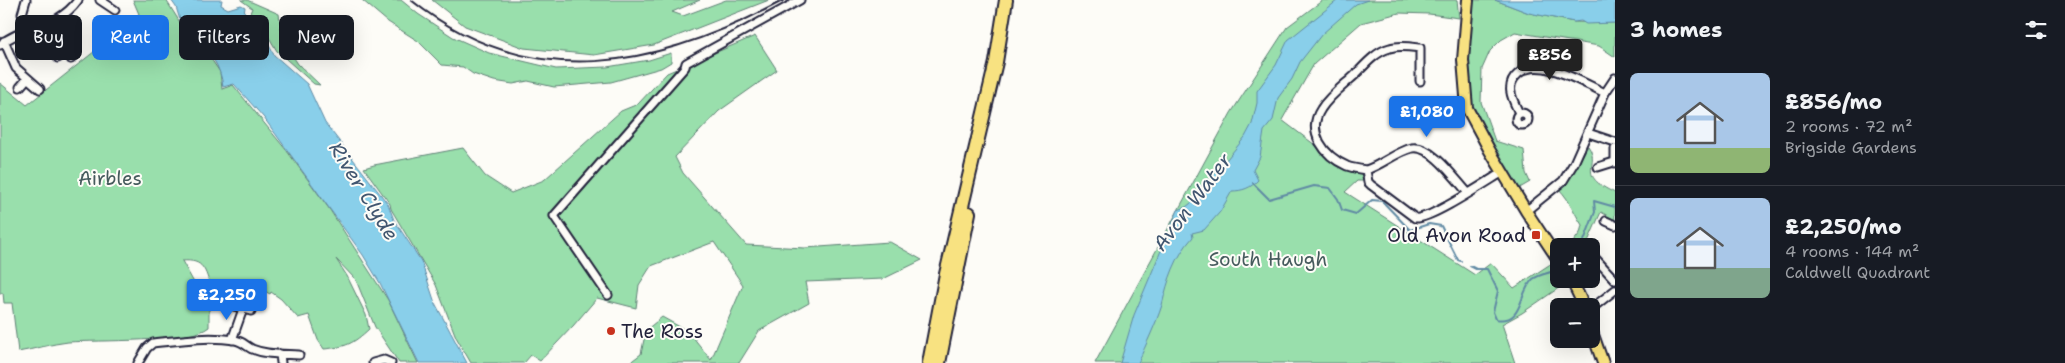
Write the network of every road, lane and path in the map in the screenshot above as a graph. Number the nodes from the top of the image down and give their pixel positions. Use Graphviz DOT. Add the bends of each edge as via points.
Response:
graph roads {
  1 [pos="26,0"];
  2 [pos="78,0"];
  3 [pos="100,0"];
  4 [pos="800,0"];
  5 [pos="1006,0"];
  6 [pos="1013,0"];
  7 [pos="1468,0"];
  8 [pos="115,10"];
  9 [pos="22,15"];
  10 [pos="62,15"];
  11 [pos="15,37"];
  12 [pos="2,43"];
  13 [pos="1615,78"];
  14 [pos="27,79"];
  15 [pos="1420,81"];
  16 [pos="20,87"];
  17 [pos="40,89"];
  18 [pos="1605,93"];
  19 [pos="1519,113"];
  20 [pos="1588,133"];
  21 [pos="1615,142"];
  22 [pos="1615,149"];
  23 [pos="1615,162"];
  24 [pos="1598,167"];
  25 [pos="1366,170"];
  26 [pos="1503,172"];
  27 [pos="1468,193"];
  28 [pos="1526,211"];
  29 [pos="1606,221"];
  30 [pos="1615,225"];
  31 [pos="1550,248"];
  32 [pos="1600,264"];
  33 [pos="1615,280"];
  34 [pos="1615,290"];
  35 [pos="608,295"];
  36 [pos="1600,302"];
  37 [pos="234,306"];
  38 [pos="243,309"];
  39 [pos="251,311"];
  40 [pos="232,340"];
  41 [pos="1598,348"];
  42 [pos="280,354"];
  43 [pos="299,354"];
  44 [pos="138,363"];
  45 [pos="281,363"];
  46 [pos="373,363"];
  47 [pos="391,363"];
  48 [pos="929,363"];
  49 [pos="939,363"];
  50 [pos="1603,363"];
  1 -- 9 [label="street"];
  2 -- 10 [label="street"];
  3 -- 8 [label="street"];
  4 -- 35 [label="street" via="686,63 685,68 554,216"];
  5 -- 48 [label="highway" via="996,62 946,274"];
  6 -- 49 [label="highway"];
  7 -- 26 [label="main road" via="1463,60 1467,108"];
  11 -- 12 [label="street"];
  12 -- 14 [label="street" via="16,68"];
  13 -- 18 [label="street"];
  14 -- 16 [label="street"];
  14 -- 17 [label="street"];
  15 -- 25 [label="street" via="1420,48 1391,47 1375,56 1321,109 1314,128 1322,147 1348,167"];
  18 -- 19 [label="street" via="1546,68 1533,67 1520,72 1512,82 1511,96"];
  18 -- 20 [label="street"];
  20 -- 21 [label="street"];
  20 -- 28 [label="street" via="1563,181"];
  22 -- 23 [label="street"];
  23 -- 24 [label="street"];
  25 -- 27 [label="street" via="1414,148 1424,149"];
  25 -- 27 [label="street" via="1371,185 1419,219"];
  26 -- 27 [label="street"];
  26 -- 28 [label="main road"];
  28 -- 31 [label="main road"];
  29 -- 30 [label="street"];
  32 -- 33 [label="street"];
  34 -- 36 [label="street"];
  37 -- 38 [label="street"];
  38 -- 39 [label="street"];
  38 -- 40 [label="street"];
  40 -- 42 [label="street" via="267,353"];
  40 -- 44 [label="street" via="153,343"];
  41 -- 50 [label="main road"];
  42 -- 43 [label="street"];
  42 -- 45 [label="street"];
  46 -- 47 [label="street" via="384,360"];
}
